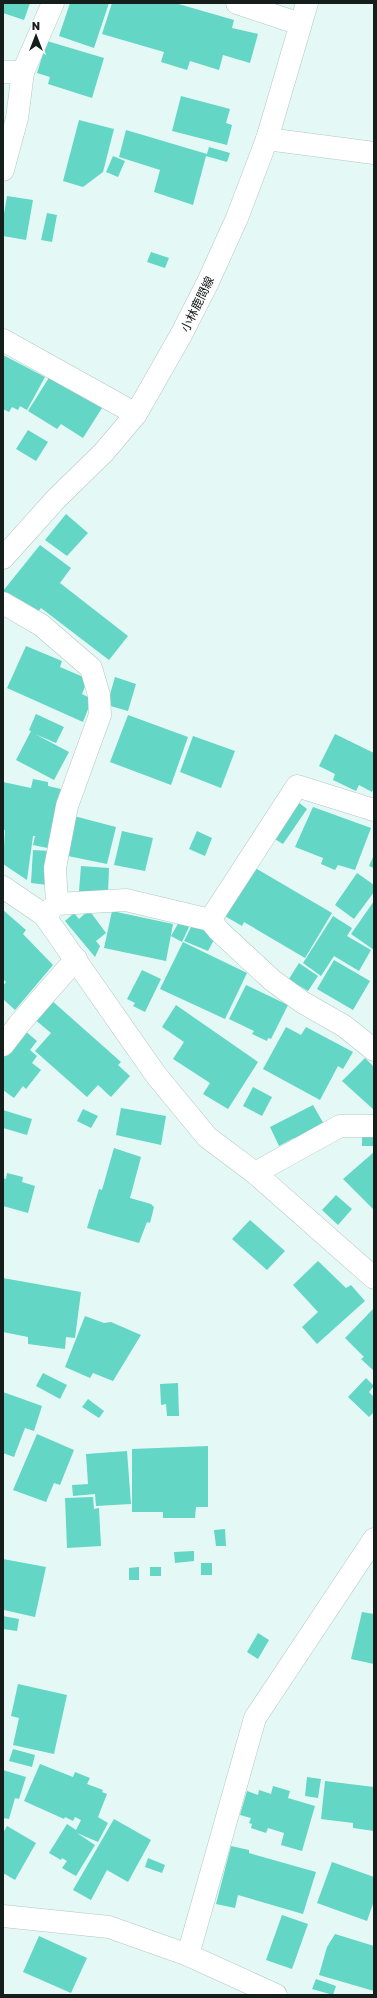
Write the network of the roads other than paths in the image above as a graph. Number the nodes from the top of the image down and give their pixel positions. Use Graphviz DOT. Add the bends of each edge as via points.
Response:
graph roads {
  1 [pos="53,3"];
  2 [pos="237,3"];
  3 [pos="307,3"];
  4 [pos="300,24"];
  5 [pos="13,72"];
  6 [pos="267,139"];
  7 [pos="374,153"];
  8 [pos="3,170"];
  9 [pos="3,340"];
  10 [pos="136,414"];
  11 [pos="3,558"];
  12 [pos="3,603"];
  13 [pos="374,810"];
  14 [pos="3,887"];
  15 [pos="51,910"];
  16 [pos="210,920"];
  17 [pos="76,959"];
  18 [pos="3,1045"];
  19 [pos="374,1050"];
  20 [pos="374,1126"];
  21 [pos="255,1173"];
  22 [pos="374,1278"];
  23 [pos="374,1539"];
  24 [pos="3,1916"];
  25 [pos="188,1955"];
  26 [pos="276,1995"];
  1 -- 5 [label="street"];
  2 -- 4 [label="street"];
  3 -- 4 [label="street, 小林鹿間線"];
  4 -- 6 [label="street, 小林鹿間線"];
  5 -- 8 [label="street" via="17,118"];
  6 -- 7 [label="street"];
  6 -- 10 [label="street, 小林鹿間線" via="237,218 208,282 181,336"];
  9 -- 10 [label="street"];
  10 -- 11 [label="street, 小林鹿間線" via="104,452 56,499"];
  12 -- 15 [label="street" via="41,625 91,668 99,695 100,715 67,806 55,868"];
  13 -- 16 [label="street" via="297,786"];
  14 -- 15 [label="street"];
  15 -- 16 [label="street" via="126,900"];
  15 -- 17 [label="street"];
  16 -- 19 [label="street" via="272,980 302,1002 344,1026"];
  17 -- 18 [label="street"];
  17 -- 21 [label="street" via="156,1075 207,1137"];
  20 -- 21 [label="street" via="340,1126"];
  21 -- 22 [label="street"];
  23 -- 25 [label="street" via="255,1718"];
  24 -- 25 [label="street" via="109,1927"];
  25 -- 26 [label="street"];
}
